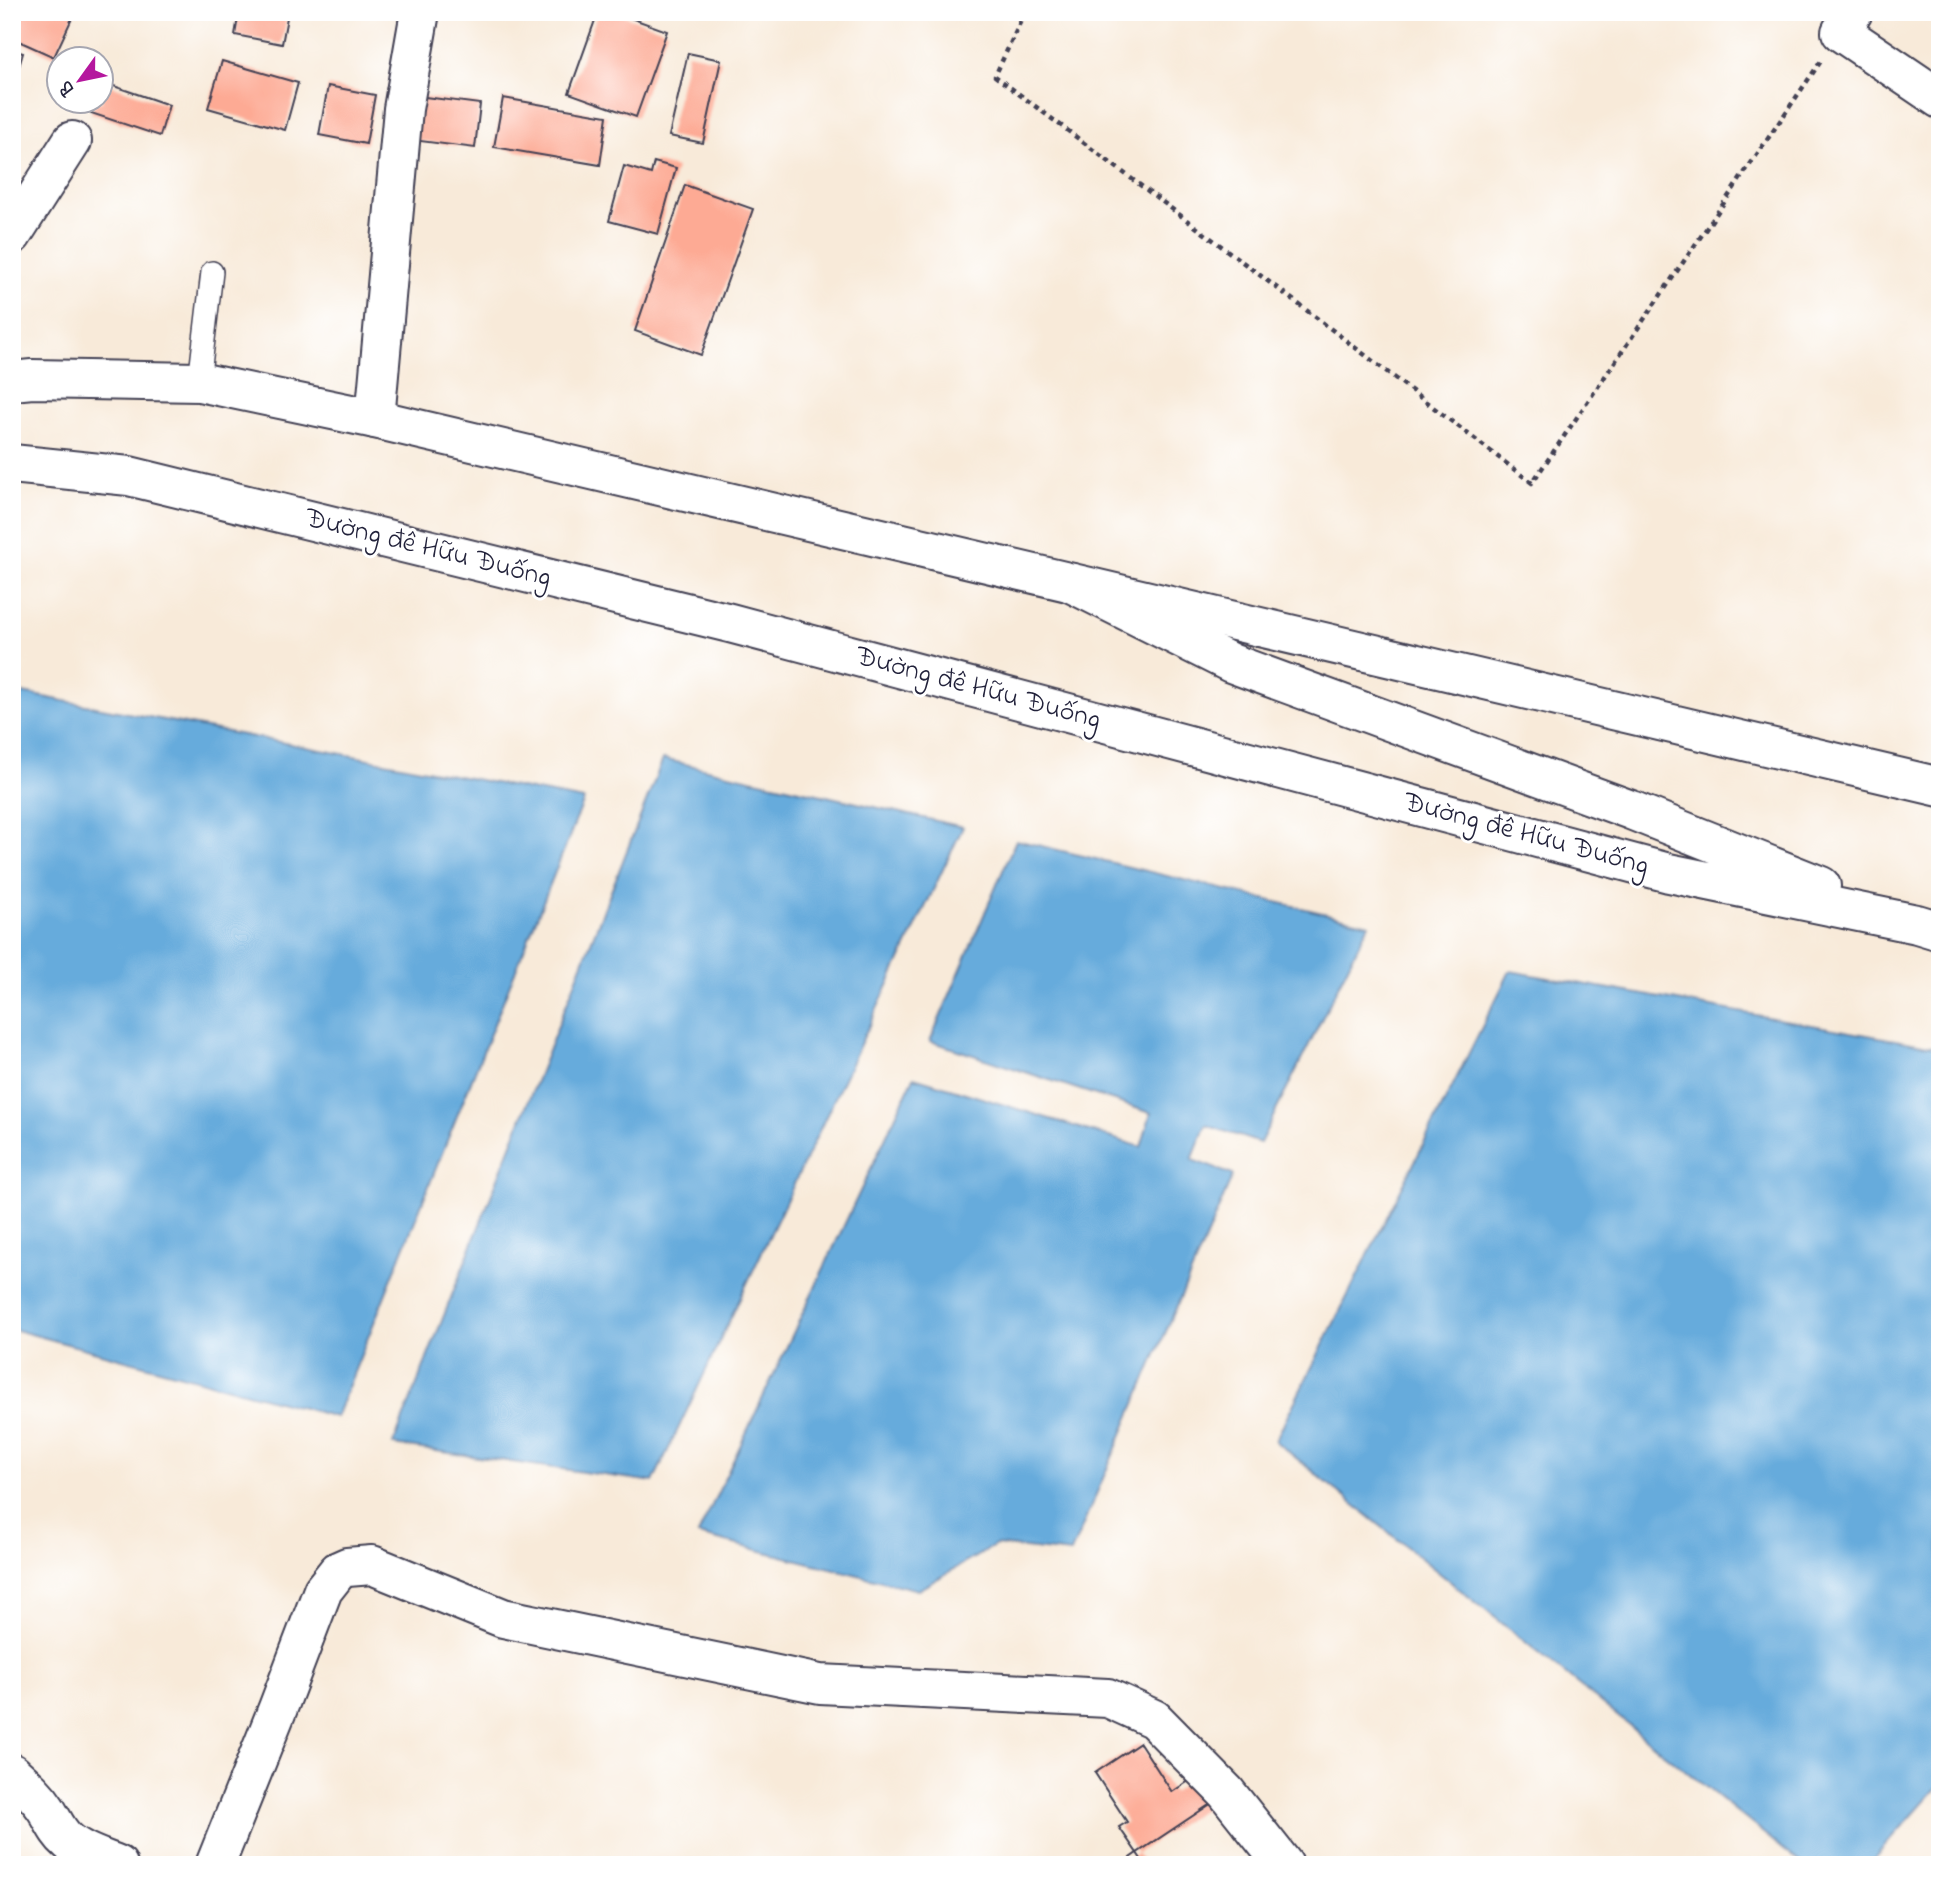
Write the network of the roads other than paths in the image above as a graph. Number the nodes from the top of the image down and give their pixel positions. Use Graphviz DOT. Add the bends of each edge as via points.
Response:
graph roads {
  1 [pos="420,12"];
  2 [pos="1837,19"];
  3 [pos="1940,99"];
  4 [pos="72,141"];
  5 [pos="12,235"];
  6 [pos="212,272"];
  7 [pos="12,381"];
  8 [pos="199,382"];
  9 [pos="375,419"];
  10 [pos="12,464"];
  11 [pos="1071,583"];
  12 [pos="1940,787"];
  13 [pos="1929,928"];
  14 [pos="12,1773"];
  15 [pos="118,1865"];
  16 [pos="215,1865"];
  17 [pos="1284,1865"];
  1 -- 9 [label="street" via="403,109"];
  2 -- 3 [label="street"];
  4 -- 5 [label="street"];
  6 -- 8 [label="lane"];
  7 -- 8 [label="street"];
  8 -- 9 [label="street"];
  9 -- 11 [label="street"];
  10 -- 13 [label="street, Đường đê Hữu Đuống" via="130,476 730,623 1669,873"];
  11 -- 12 [label="street"];
  11 -- 13 [label="street" via="1231,663 1631,810"];
  14 -- 15 [label="street" via="45,1807 67,1841"];
  16 -- 17 [label="street" via="323,1590 338,1572 364,1565 503,1618 820,1685 1108,1698 1154,1719 1226,1791"];
}
